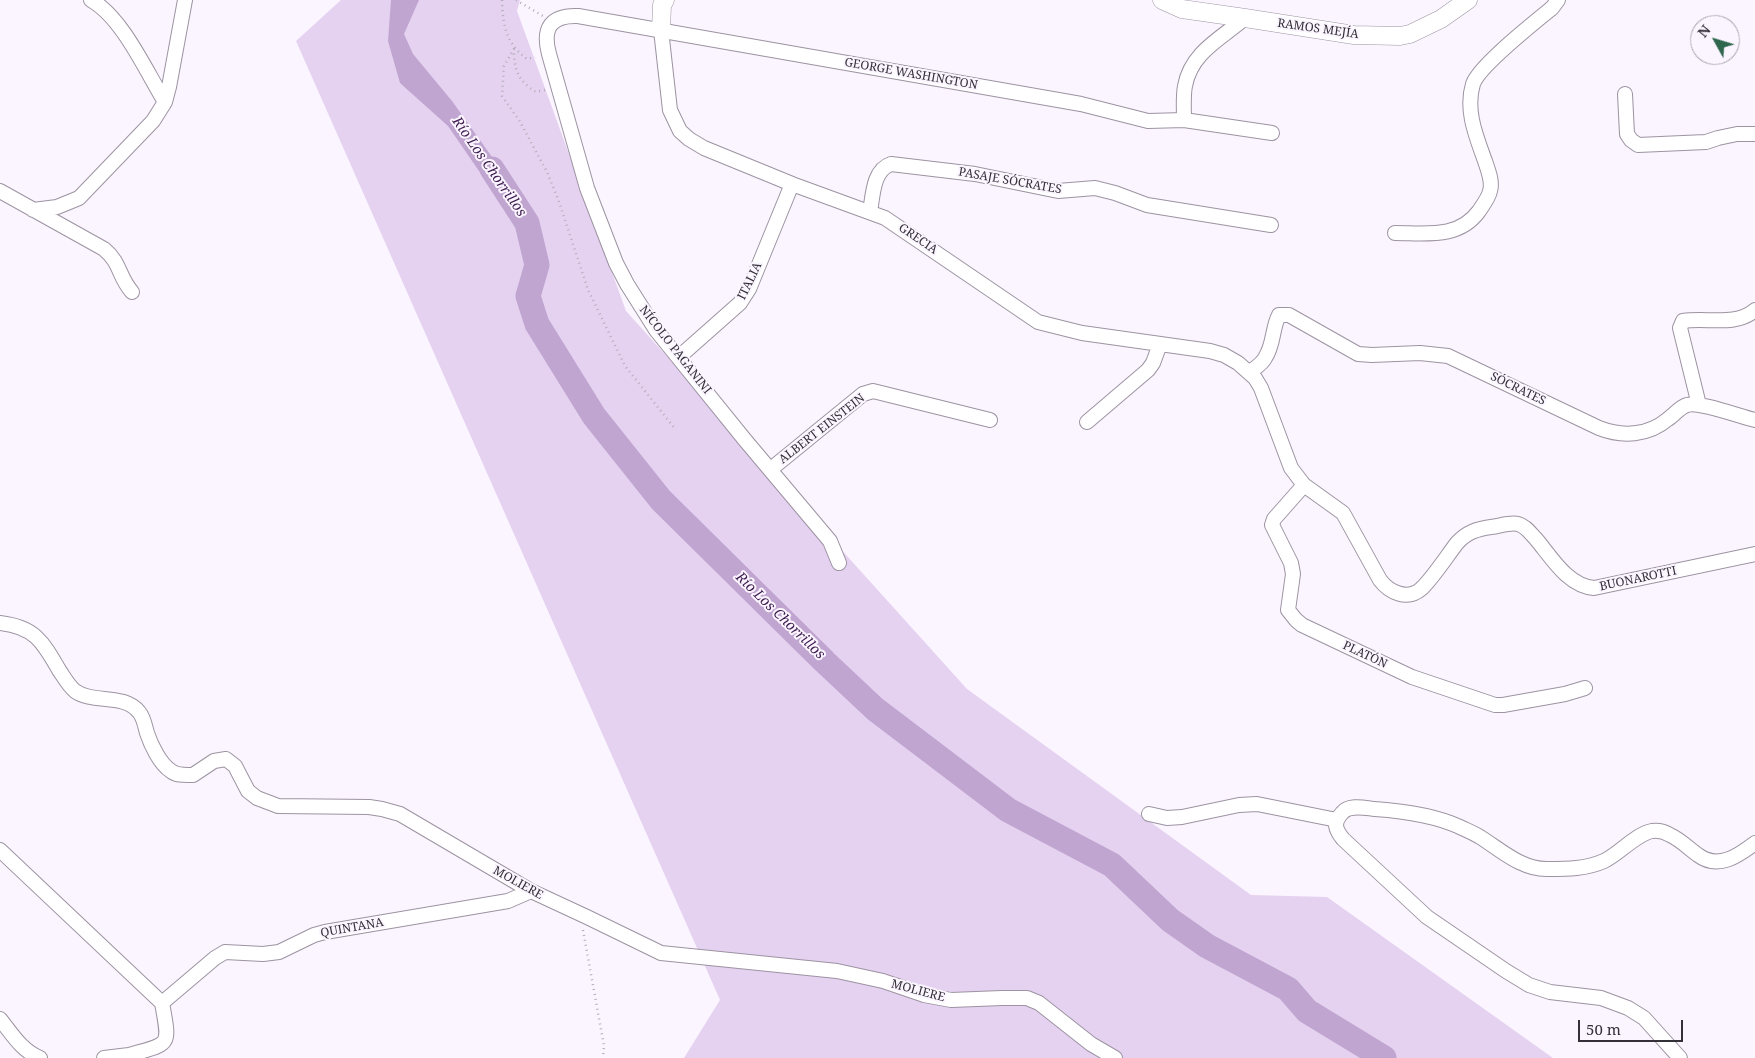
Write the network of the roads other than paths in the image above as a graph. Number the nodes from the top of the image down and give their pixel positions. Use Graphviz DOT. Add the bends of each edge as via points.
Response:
graph roads {
  1 [pos="91,0"];
  2 [pos="185,0"];
  3 [pos="665,0"];
  4 [pos="1162,0"];
  5 [pos="1468,0"];
  6 [pos="1558,0"];
  7 [pos="1245,18"];
  8 [pos="553,22"];
  9 [pos="661,30"];
  10 [pos="1625,94"];
  11 [pos="165,102"];
  12 [pos="1184,120"];
  13 [pos="1272,133"];
  14 [pos="1755,134"];
  15 [pos="792,184"];
  16 [pos="0,191"];
  17 [pos="33,210"];
  18 [pos="870,212"];
  19 [pos="1271,225"];
  20 [pos="1395,233"];
  21 [pos="132,292"];
  22 [pos="1755,310"];
  23 [pos="1160,344"];
  24 [pos="680,357"];
  25 [pos="1250,372"];
  26 [pos="1698,405"];
  27 [pos="990,420"];
  28 [pos="1755,420"];
  29 [pos="1087,422"];
  30 [pos="771,469"];
  31 [pos="1304,485"];
  32 [pos="1755,554"];
  33 [pos="838,563"];
  34 [pos="0,623"];
  35 [pos="1585,688"];
  36 [pos="1150,814"];
  37 [pos="1337,820"];
  38 [pos="1755,843"];
  39 [pos="0,850"];
  40 [pos="531,891"];
  41 [pos="162,1003"];
  42 [pos="0,1019"];
  43 [pos="130,1056"];
  44 [pos="40,1058"];
  45 [pos="104,1058"];
  46 [pos="1115,1058"];
  47 [pos="1680,1058"];
  1 -- 11 [label="street" via="108,12 121,28"];
  2 -- 11 [label="street"];
  3 -- 9 [label="street"];
  4 -- 7 [label="street, RAMOS MEJÍA" via="1182,9"];
  5 -- 7 [label="street, RAMOS MEJÍA" via="1441,19 1400,36 1354,35"];
  6 -- 20 [label="street" via="1485,66 1474,82 1469,101 1474,129 1489,172 1490,191 1483,206 1472,221 1457,229 1440,234"];
  7 -- 12 [label="street" via="1205,48 1195,60 1184,86"];
  8 -- 9 [label="street, GEORGE WASHINGTON" via="560,17 578,16"];
  8 -- 24 [label="street, NÍCOLO PAGANINI" via="546,43 587,188 627,284 656,330"];
  9 -- 12 [label="street, GEORGE WASHINGTON" via="1081,104 1148,121"];
  9 -- 15 [label="street, GRECIA" via="670,110 680,130 704,148"];
  10 -- 14 [label="street" via="1627,134 1638,145 1706,142 1737,134"];
  11 -- 17 [label="street" via="152,121 79,198 57,207"];
  12 -- 13 [label="street, GEORGE WASHINGTON"];
  15 -- 18 [label="street, GRECIA"];
  15 -- 24 [label="street, ITALIA" via="749,289 740,303"];
  16 -- 17 [label="street"];
  17 -- 21 [label="street" via="104,249 116,261"];
  18 -- 19 [label="street, PASAJE SÓCRATES" via="880,171 891,164 975,174 1058,191 1095,188 1147,205"];
  18 -- 23 [label="street, GRECIA" via="899,226 1038,322 1082,333"];
  22 -- 26 [label="street" via="1735,320 1683,321 1680,328"];
  23 -- 25 [label="street, GRECIA" via="1224,355"];
  23 -- 29 [label="street" via="1148,370"];
  24 -- 30 [label="street, NÍCOLO PAGANINI"];
  25 -- 26 [label="street, SÓCRATES" via="1266,357 1279,314 1290,314 1358,354 1448,356 1598,428 1619,434 1658,426 1687,405"];
  25 -- 31 [label="street, BUONAROTTI" via="1261,388 1291,468"];
  26 -- 28 [label="street"];
  27 -- 30 [label="street, ALBERT EINSTEIN" via="873,391 863,394"];
  30 -- 33 [label="street, NÍCOLO PAGANINI" via="830,541"];
  31 -- 32 [label="street, BUONAROTTI" via="1343,513 1380,580 1401,594 1420,590 1464,536 1476,529 1511,524 1519,524 1528,531 1568,576 1584,588"];
  31 -- 35 [label="street, PLATÓN" via="1272,525 1292,563 1288,610 1296,620 1412,676 1495,704 1539,699"];
  34 -- 40 [label="street, MOLIERE" via="35,635 77,692 134,707 143,718 150,742 172,772 193,775 214,760 226,759 235,766 248,791 278,806 382,808 400,814"];
  36 -- 37 [label="street" via="1182,817 1238,804 1257,804"];
  37 -- 38 [label="street" via="1344,810 1354,807 1437,818 1479,836 1507,856 1545,870 1584,868 1604,861 1652,831 1664,831 1678,838 1710,862 1722,862"];
  37 -- 47 [label="street" via="1336,830 1343,839 1427,917 1529,985 1550,992 1601,998 1628,1008 1644,1018"];
  39 -- 41 [label="street"];
  40 -- 41 [label="street, QUINTANA" via="508,901 314,935 279,952 225,952"];
  40 -- 46 [label="street, MOLIERE" via="661,953 837,971 951,1000 1027,998 1039,1003"];
  41 -- 43 [label="street" via="168,1033 166,1040 159,1046"];
  42 -- 44 [label="street" via="19,1044"];
  43 -- 45 [label="street"];
}
